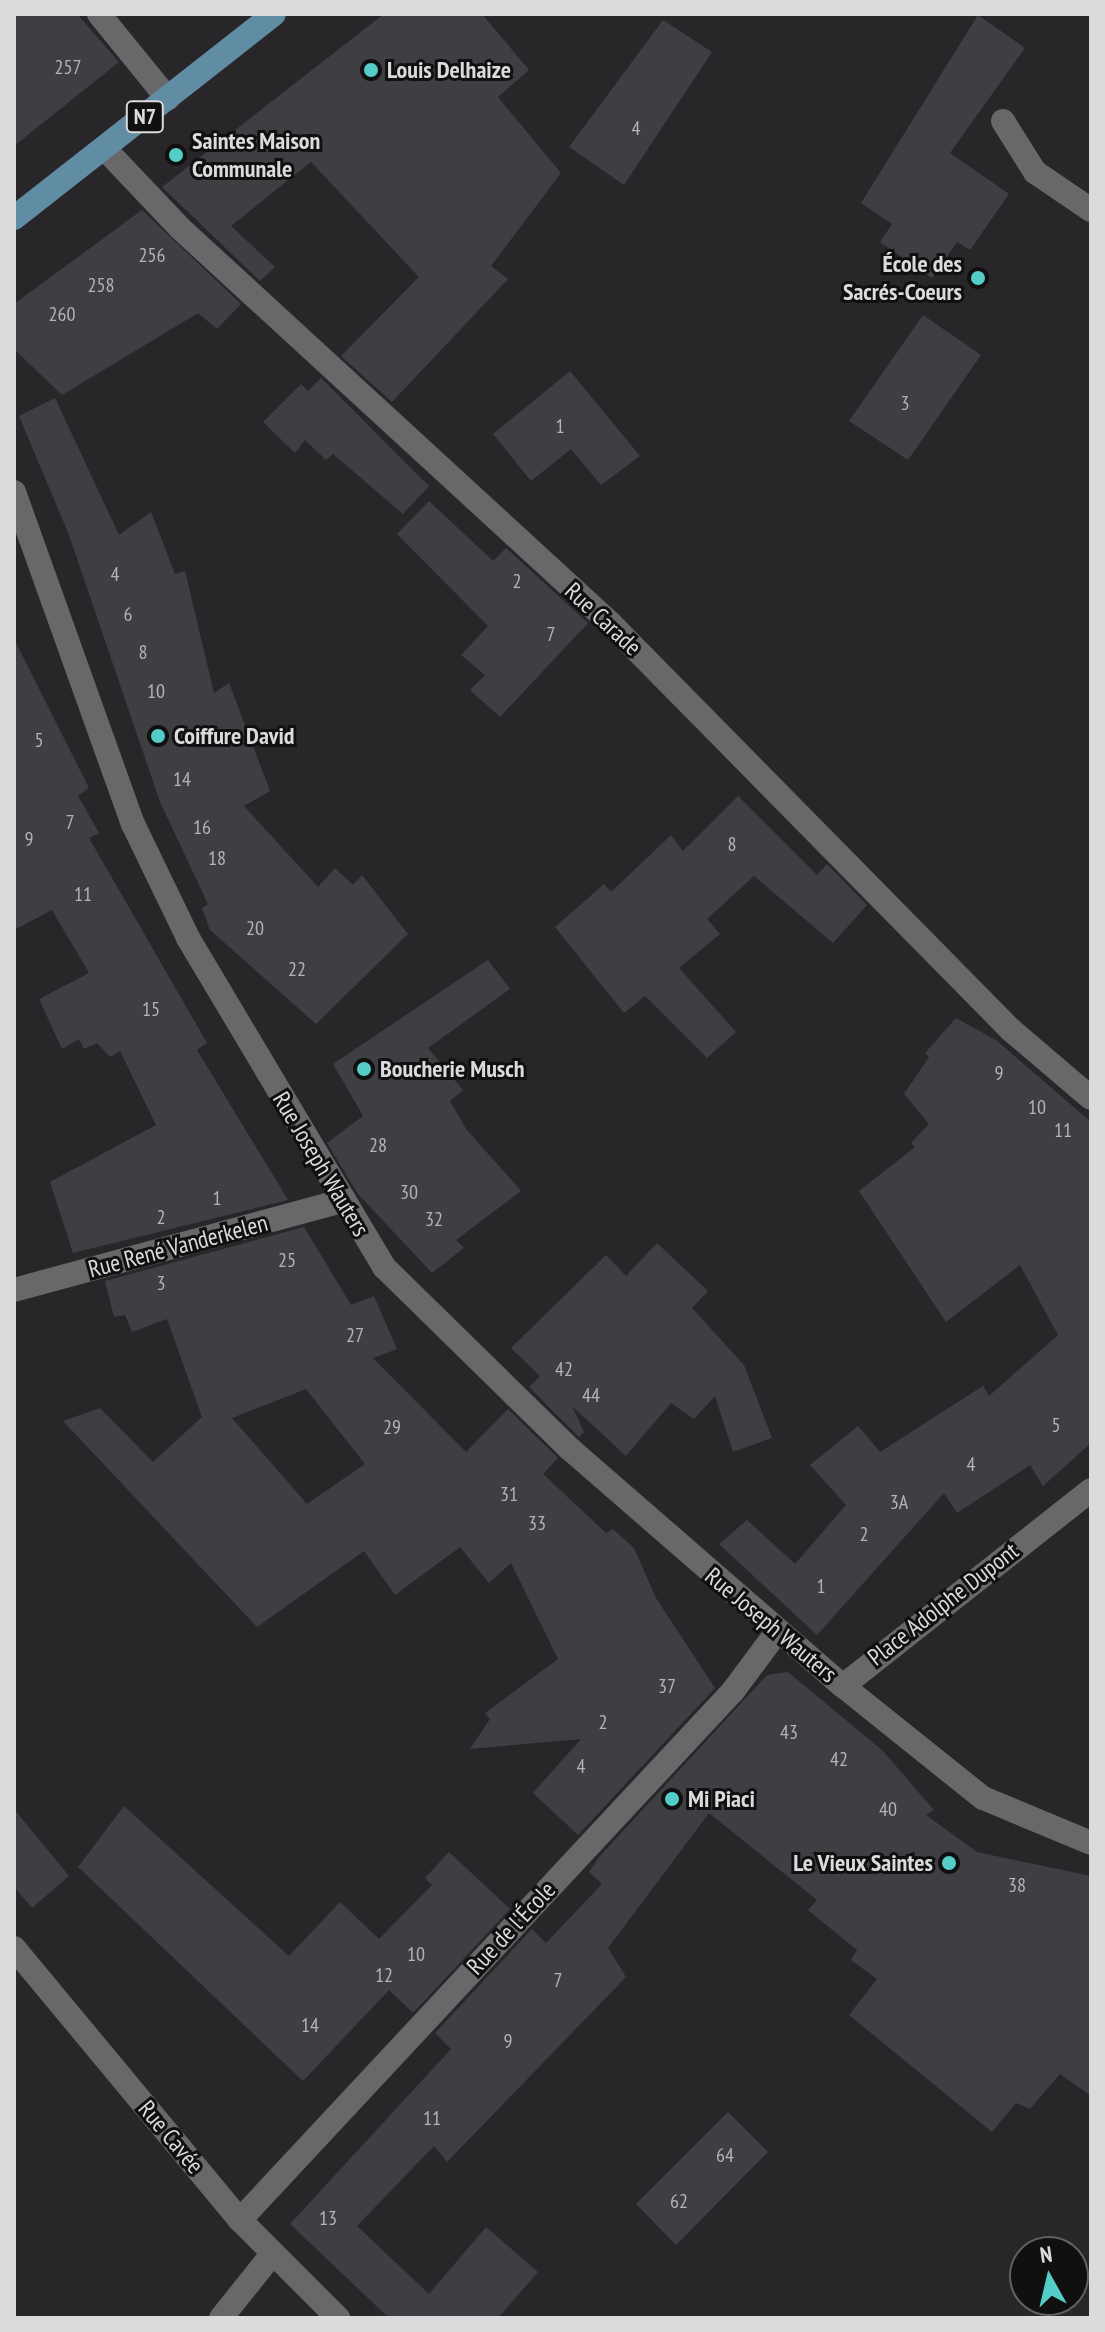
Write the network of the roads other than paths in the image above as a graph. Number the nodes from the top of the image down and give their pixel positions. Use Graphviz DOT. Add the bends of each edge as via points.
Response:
graph roads {
  1 [pos="99,14"];
  2 [pos="274,14"];
  3 [pos="168,99"];
  4 [pos="1003,121"];
  5 [pos="105,149"];
  6 [pos="1091,210"];
  7 [pos="14,218"];
  8 [pos="14,492"];
  9 [pos="1091,1098"];
  10 [pos="342,1201"];
  11 [pos="14,1290"];
  12 [pos="1091,1490"];
  13 [pos="777,1632"];
  14 [pos="843,1686"];
  15 [pos="1091,1843"];
  16 [pos="14,1948"];
  17 [pos="240,2220"];
  18 [pos="273,2253"];
  19 [pos="221,2318"];
  20 [pos="338,2318"];
  1 -- 3 [label="street"];
  2 -- 3 [label="main road, N7"];
  3 -- 5 [label="main road, N7"];
  4 -- 6 [label="street" via="1035,172"];
  5 -- 7 [label="main road, N7"];
  5 -- 9 [label="street, Rue Carade" via="181,229 563,582 1011,1030"];
  8 -- 10 [label="street, Rue Joseph Wauters" via="133,824 188,938"];
  10 -- 11 [label="street, Rue René Vanderkelen"];
  10 -- 13 [label="street, Rue Joseph Wauters" via="384,1267 570,1449"];
  12 -- 14 [label="street, Place Adolphe Dupont"];
  13 -- 14 [label="street, Rue Joseph Wauters"];
  13 -- 17 [label="street, Rue de l'École" via="733,1691"];
  14 -- 15 [label="street, Place Adolphe Dupont" via="983,1798"];
  16 -- 17 [label="street, Rue Cavée"];
  17 -- 18 [label="street, Rue Cavée"];
  18 -- 19 [label="street"];
  18 -- 20 [label="street, Rue Cavée"];
}
